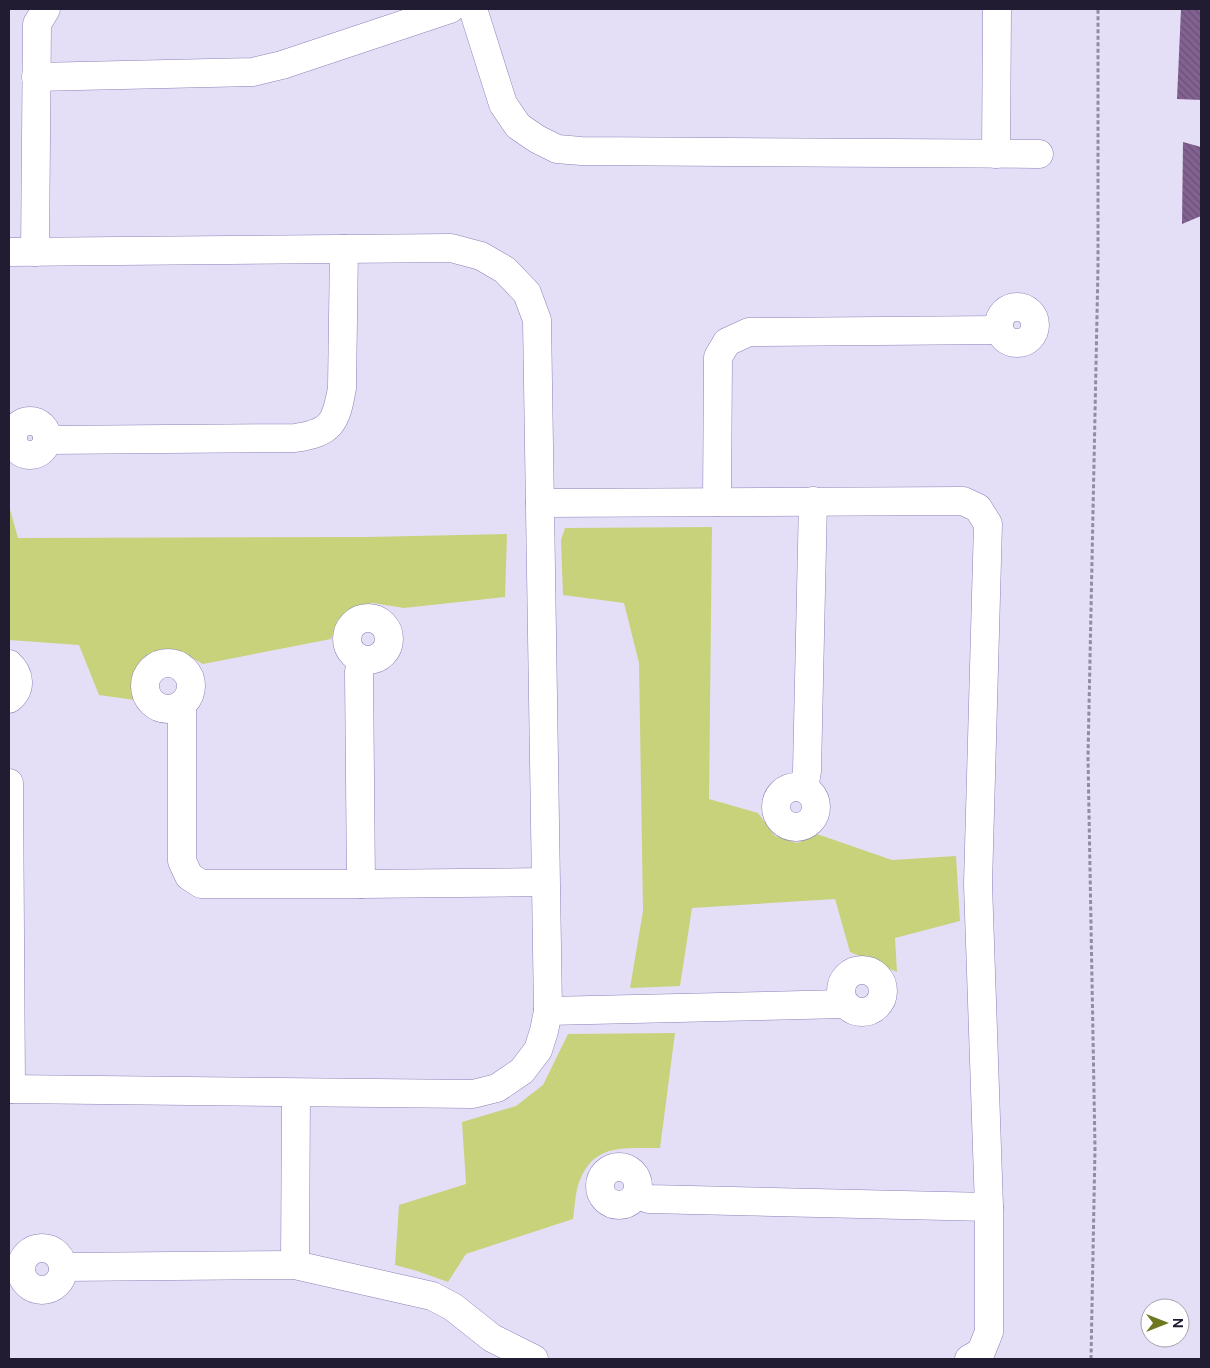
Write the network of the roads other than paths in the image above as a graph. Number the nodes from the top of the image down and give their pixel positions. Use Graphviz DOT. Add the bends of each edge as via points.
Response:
graph roads {
  1 [pos="46,9"];
  2 [pos="450,9"];
  3 [pos="473,9"];
  4 [pos="997,9"];
  5 [pos="36,77"];
  6 [pos="996,154"];
  7 [pos="1039,154"];
  8 [pos="344,249"];
  9 [pos="9,252"];
  10 [pos="36,252"];
  11 [pos="998,330"];
  12 [pos="47,440"];
  13 [pos="813,501"];
  14 [pos="540,502"];
  15 [pos="718,502"];
  16 [pos="361,660"];
  17 [pos="9,664"];
  18 [pos="9,699"];
  19 [pos="182,705"];
  20 [pos="9,783"];
  21 [pos="804,788"];
  22 [pos="545,882"];
  23 [pos="361,884"];
  24 [pos="9,913"];
  25 [pos="844,1004"];
  26 [pos="548,1011"];
  27 [pos="10,1089"];
  28 [pos="296,1093"];
  29 [pos="637,1194"];
  30 [pos="989,1207"];
  31 [pos="294,1265"];
  32 [pos="63,1267"];
  33 [pos="534,1359"];
  34 [pos="969,1359"];
  1 -- 5 [label="street" via="37,24"];
  2 -- 5 [label="street" via="253,72"];
  3 -- 6 [label="street" via="504,104 518,126 557,148"];
  4 -- 6 [label="street"];
  5 -- 10 [label="street"];
  6 -- 7 [label="street"];
  8 -- 10 [label="street"];
  8 -- 12 [label="street" via="342,388 332,424 314,436"];
  8 -- 14 [label="street" via="452,248 481,256 505,270 527,293 537,320"];
  9 -- 10 [label="street"];
  11 -- 15 [label="street" via="749,332 727,342 718,357"];
  13 -- 15 [label="street"];
  13 -- 21 [label="street"];
  13 -- 30 [label="street" via="963,501 978,508 988,524 978,884"];
  14 -- 15 [label="street"];
  14 -- 22 [label="street"];
  16 -- 23 [label="street"];
  17 -- 18 [label="street" via="18,678 18,687"];
  19 -- 23 [label="street" via="182,861 189,876 201,884"];
  20 -- 24 [label="street"];
  22 -- 23 [label="street"];
  22 -- 26 [label="street"];
  24 -- 27 [label="street"];
  25 -- 26 [label="street"];
  26 -- 28 [label="street" via="538,1050 522,1071 497,1088 473,1094"];
  27 -- 28 [label="street"];
  28 -- 31 [label="street"];
  29 -- 30 [label="street" via="649,1199"];
  30 -- 34 [label="street" via="988,1332 981,1352"];
  31 -- 32 [label="street"];
  31 -- 33 [label="street" via="432,1296 453,1307 492,1338"];
}
